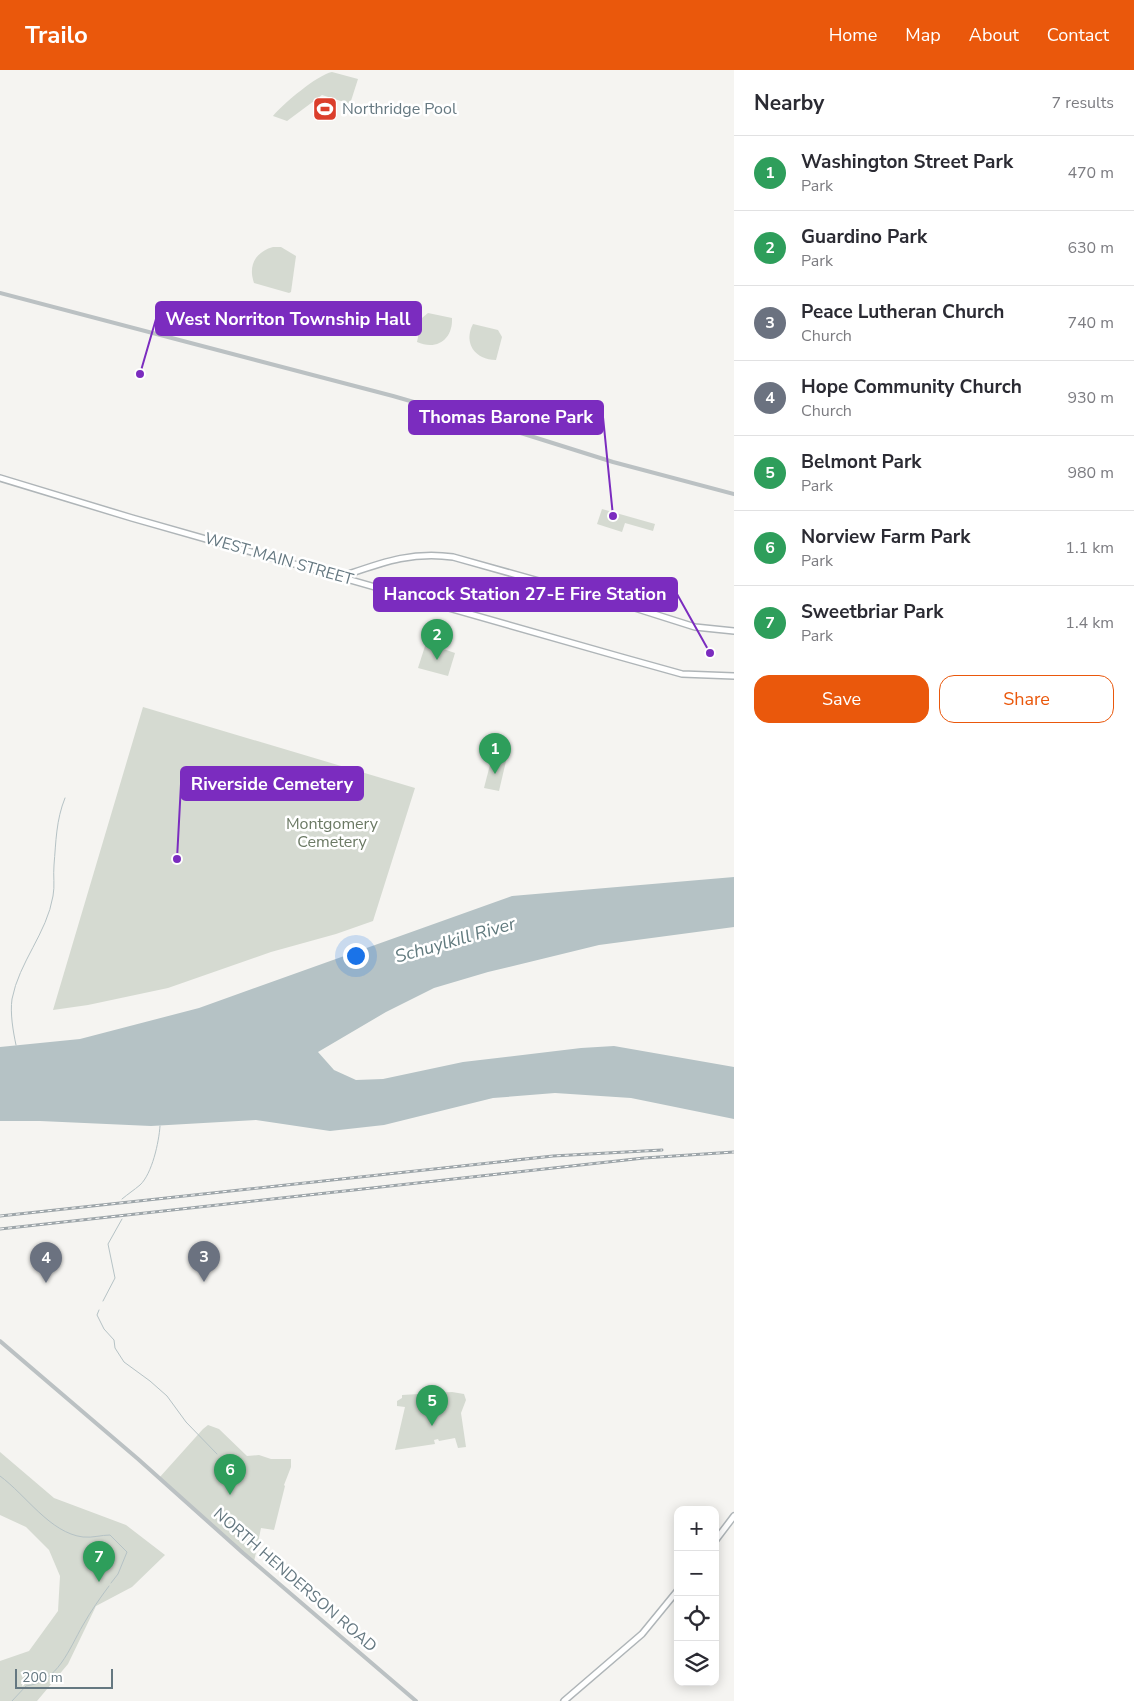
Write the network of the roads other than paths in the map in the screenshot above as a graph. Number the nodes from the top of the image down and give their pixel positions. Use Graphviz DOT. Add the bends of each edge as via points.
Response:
graph roads {
  1 [pos="0,293"];
  2 [pos="0,478"];
  3 [pos="734,494"];
  4 [pos="342,577"];
  5 [pos="734,631"];
  6 [pos="734,676"];
  7 [pos="0,1341"];
  8 [pos="734,1516"];
  9 [pos="719,1536"];
  10 [pos="674,1595"];
  11 [pos="416,1701"];
  12 [pos="564,1701"];
  1 -- 3 [label="street" via="393,396 612,462"];
  2 -- 4 [label="main road, WEST MAIN STREET"];
  4 -- 5 [label="main road" via="398,558 421,555 453,557 695,627"];
  4 -- 6 [label="main road, WEST MAIN STREET" via="682,674"];
  7 -- 11 [label="street, NORTH HENDERSON ROAD"];
  8 -- 9 [label="main road"];
  10 -- 12 [label="main road" via="642,1634"];
}
